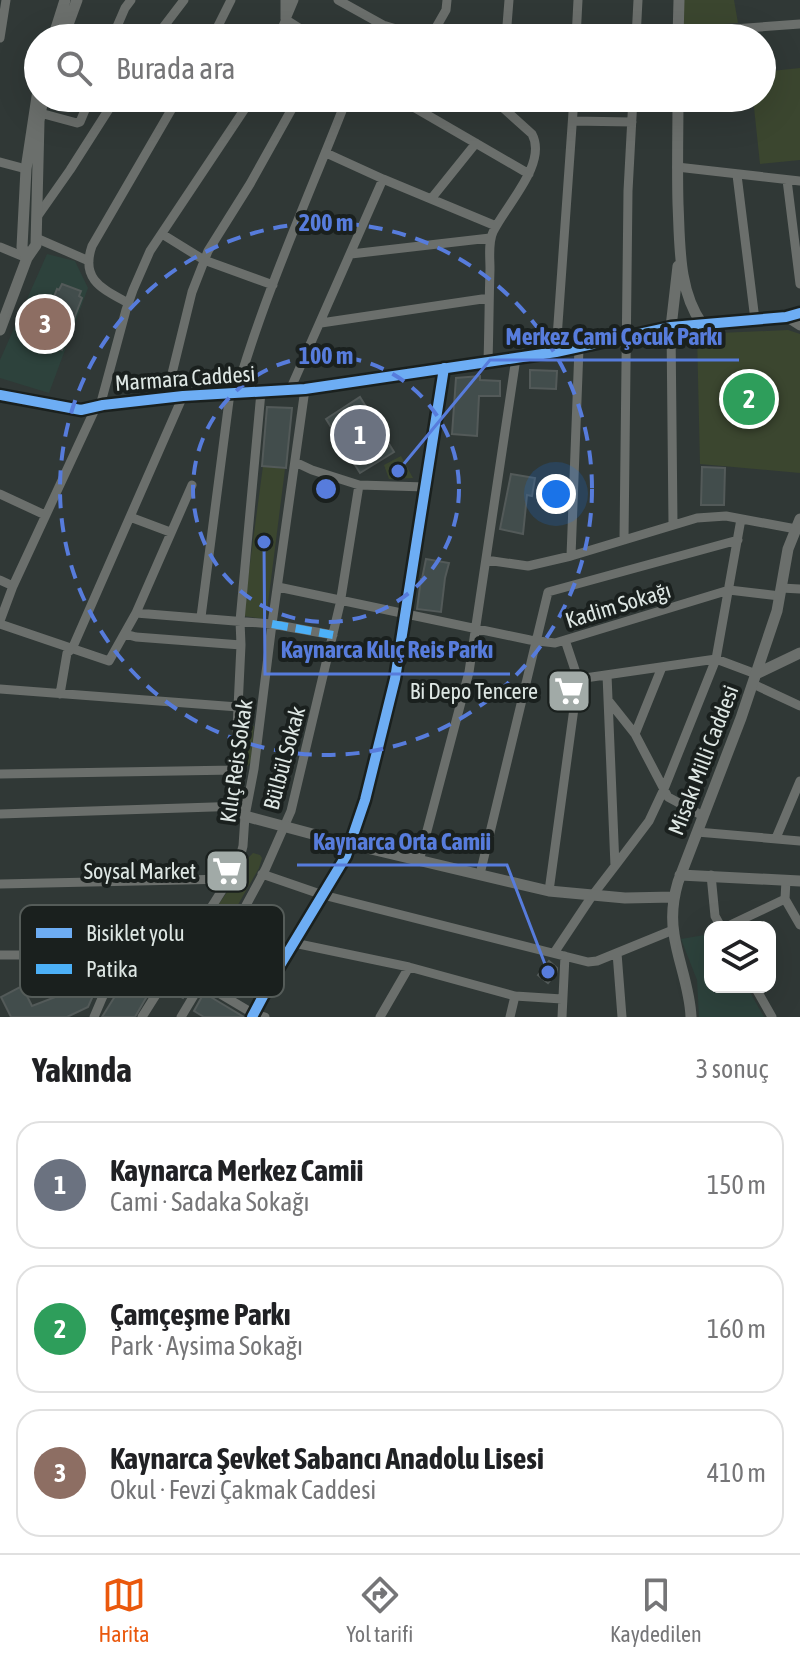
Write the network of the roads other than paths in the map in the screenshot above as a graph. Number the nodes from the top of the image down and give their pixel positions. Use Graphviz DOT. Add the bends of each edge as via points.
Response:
graph roads {
  1 [pos="6,0"];
  2 [pos="65,0"];
  3 [pos="77,0"];
  4 [pos="131,0"];
  5 [pos="184,0"];
  6 [pos="285,0"];
  7 [pos="294,0"];
  8 [pos="338,0"];
  9 [pos="447,0"];
  10 [pos="509,0"];
  11 [pos="578,0"];
  12 [pos="638,0"];
  13 [pos="679,0"];
  14 [pos="227,2"];
  15 [pos="285,19"];
  16 [pos="57,24"];
  17 [pos="68,24"];
  18 [pos="118,24"];
  19 [pos="166,24"];
  20 [pos="218,24"];
  21 [pos="283,24"];
  22 [pos="293,24"];
  23 [pos="381,24"];
  24 [pos="438,24"];
  25 [pos="507,24"];
  26 [pos="577,24"];
  27 [pos="637,24"];
  28 [pos="678,24"];
  29 [pos="800,24"];
  30 [pos="776,26"];
  31 [pos="0,38"];
  32 [pos="35,112"];
  33 [pos="84,112"];
  34 [pos="107,112"];
  35 [pos="170,112"];
  36 [pos="243,112"];
  37 [pos="290,112"];
  38 [pos="342,112"];
  39 [pos="422,112"];
  40 [pos="573,112"];
  41 [pos="632,112"];
  42 [pos="678,112"];
  43 [pos="40,113"];
  44 [pos="508,113"];
  45 [pos="573,121"];
  46 [pos="80,122"];
  47 [pos="632,122"];
  48 [pos="95,131"];
  49 [pos="476,143"];
  50 [pos="326,153"];
  51 [pos="0,162"];
  52 [pos="677,167"];
  53 [pos="26,169"];
  54 [pos="529,174"];
  55 [pos="737,175"];
  56 [pos="383,179"];
  57 [pos="787,180"];
  58 [pos="800,181"];
  59 [pos="431,199"];
  60 [pos="37,217"];
  61 [pos="496,226"];
  62 [pos="162,234"];
  63 [pos="36,238"];
  64 [pos="490,238"];
  65 [pos="0,247"];
  66 [pos="680,249"];
  67 [pos="351,254"];
  68 [pos="27,258"];
  69 [pos="204,260"];
  70 [pos="89,261"];
  71 [pos="800,284"];
  72 [pos="273,285"];
  73 [pos="489,298"];
  74 [pos="128,303"];
  75 [pos="800,313"];
  76 [pos="786,317"];
  77 [pos="755,320"];
  78 [pos="2,322"];
  79 [pos="321,323"];
  80 [pos="702,324"];
  81 [pos="800,326"];
  82 [pos="671,327"];
  83 [pos="626,337"];
  84 [pos="579,348"];
  85 [pos="556,352"];
  86 [pos="516,358"];
  87 [pos="488,361"];
  88 [pos="444,368"];
  89 [pos="305,389"];
  90 [pos="290,390"];
  91 [pos="261,392"];
  92 [pos="233,393"];
  93 [pos="0,395"];
  94 [pos="183,396"];
  95 [pos="166,398"];
  96 [pos="98,407"];
  97 [pos="295,462"];
  98 [pos="192,485"];
  99 [pos="359,485"];
  100 [pos="426,487"];
  101 [pos="0,494"];
  102 [pos="45,515"];
  103 [pos="130,517"];
  104 [pos="741,519"];
  105 [pos="673,524"];
  106 [pos="798,524"];
  107 [pos="170,532"];
  108 [pos="624,540"];
  109 [pos="738,540"];
  110 [pos="571,556"];
  111 [pos="486,560"];
  112 [pos="0,580"];
  113 [pos="13,586"];
  114 [pos="278,587"];
  115 [pos="800,589"];
  116 [pos="729,590"];
  117 [pos="780,592"];
  118 [pos="341,600"];
  119 [pos="136,613"];
  120 [pos="407,614"];
  121 [pos="201,617"];
  122 [pos="240,621"];
  123 [pos="0,623"];
  124 [pos="272,624"];
  125 [pos="476,628"];
  126 [pos="125,634"];
  127 [pos="333,635"];
  128 [pos="565,640"];
  129 [pos="538,641"];
  130 [pos="241,645"];
  131 [pos="72,649"];
  132 [pos="800,653"];
  133 [pos="716,659"];
  134 [pos="662,667"];
  135 [pos="607,675"];
  136 [pos="578,679"];
  137 [pos="754,679"];
  138 [pos="0,689"];
  139 [pos="60,694"];
  140 [pos="608,700"];
  141 [pos="800,706"];
  142 [pos="238,707"];
  143 [pos="635,734"];
  144 [pos="235,770"];
  145 [pos="0,774"];
  146 [pos="800,781"];
  147 [pos="664,789"];
  148 [pos="244,811"];
  149 [pos="0,814"];
  150 [pos="703,816"];
  151 [pos="284,827"];
  152 [pos="697,832"];
  153 [pos="776,838"];
  154 [pos="800,841"];
  155 [pos="350,844"];
  156 [pos="419,861"];
  157 [pos="615,866"];
  158 [pos="262,874"];
  159 [pos="480,874"];
  160 [pos="680,875"];
  161 [pos="711,875"];
  162 [pos="229,879"];
  163 [pos="786,880"];
  164 [pos="800,881"];
  165 [pos="0,884"];
  166 [pos="549,891"];
  167 [pos="323,895"];
  168 [pos="592,896"];
  169 [pos="674,897"];
  170 [pos="785,899"];
  171 [pos="212,905"];
  172 [pos="246,905"];
  173 [pos="719,921"];
  174 [pos="736,921"];
  175 [pos="800,925"];
  176 [pos="673,930"];
  177 [pos="294,943"];
  178 [pos="554,953"];
  179 [pos="617,953"];
  180 [pos="0,955"];
  181 [pos="20,955"];
  182 [pos="565,956"];
  183 [pos="284,963"];
  184 [pos="409,967"];
  185 [pos="758,993"];
  186 [pos="515,996"];
  187 [pos="103,997"];
  188 [pos="154,997"];
  189 [pos="193,997"];
  190 [pos="226,997"];
  191 [pos="267,997"];
  192 [pos="562,999"];
  193 [pos="257,1016"];
  194 [pos="94,1017"];
  195 [pos="142,1017"];
  196 [pos="181,1017"];
  197 [pos="380,1017"];
  198 [pos="510,1017"];
  199 [pos="562,1017"];
  200 [pos="622,1017"];
  201 [pos="691,1017"];
  202 [pos="772,1017"];
  1 -- 31 [label="street"];
  2 -- 16 [label="street"];
  3 -- 17 [label="street"];
  4 -- 18 [label="street"];
  5 -- 19 [label="street"];
  6 -- 15 [label="street"];
  7 -- 15 [label="street"];
  8 -- 23 [label="street"];
  9 -- 24 [label="street"];
  10 -- 25 [label="street"];
  11 -- 26 [label="street"];
  12 -- 27 [label="street"];
  13 -- 28 [label="street"];
  14 -- 20 [label="street"];
  15 -- 21 [label="street"];
  15 -- 22 [label="street"];
  29 -- 30 [label="street"];
  32 -- 53 [label="street"];
  33 -- 46 [label="street"];
  34 -- 48 [label="street"];
  35 -- 70 [label="street" via="92,246"];
  36 -- 62 [label="street"];
  37 -- 69 [label="street"];
  38 -- 50 [label="street"];
  39 -- 49 [label="street"];
  40 -- 45 [label="street"];
  41 -- 47 [label="street"];
  42 -- 52 [label="street"];
  43 -- 46 [label="street"];
  43 -- 60 [label="street"];
  44 -- 54 [label="street" via="536,141"];
  45 -- 47 [label="street"];
  45 -- 85 [label="street"];
  46 -- 48 [label="street"];
  47 -- 83 [label="street"];
  48 -- 60 [label="street"];
  49 -- 54 [label="street"];
  49 -- 59 [label="street"];
  50 -- 56 [label="street"];
  50 -- 72 [label="street"];
  51 -- 53 [label="street"];
  52 -- 55 [label="street"];
  52 -- 66 [label="street"];
  53 -- 68 [label="street" via="22,247"];
  54 -- 61 [label="street"];
  55 -- 57 [label="street"];
  55 -- 77 [label="street"];
  56 -- 59 [label="street"];
  56 -- 67 [label="street"];
  57 -- 58 [label="street"];
  57 -- 71 [label="street"];
  59 -- 61 [label="street"];
  60 -- 63 [label="street"];
  61 -- 64 [label="street"];
  62 -- 69 [label="street"];
  62 -- 74 [label="street"];
  63 -- 68 [label="street"];
  63 -- 70 [label="street"];
  64 -- 67 [label="street"];
  64 -- 73 [label="street"];
  65 -- 68 [label="street"];
  66 -- 80 [label="street" via="689,300"];
  66 -- 82 [label="street"];
  67 -- 79 [label="street"];
  68 -- 78 [label="street"];
  69 -- 72 [label="street"];
  69 -- 95 [label="street"];
  70 -- 74 [label="street" via="98,286"];
  72 -- 92 [label="street"];
  73 -- 79 [label="street"];
  73 -- 87 [label="street"];
  74 -- 96 [label="street"];
  75 -- 76 [label="street, Marmara Caddesi"];
  76 -- 77 [label="street, Marmara Caddesi"];
  76 -- 81 [label="street"];
  77 -- 80 [label="street, Marmara Caddesi"];
  79 -- 90 [label="street"];
  80 -- 82 [label="street, Marmara Caddesi"];
  82 -- 83 [label="street, Marmara Caddesi"];
  82 -- 105 [label="street"];
  83 -- 84 [label="street, Marmara Caddesi"];
  83 -- 108 [label="street"];
  84 -- 85 [label="street, Marmara Caddesi"];
  84 -- 110 [label="street"];
  85 -- 86 [label="street, Marmara Caddesi"];
  86 -- 87 [label="street, Marmara Caddesi"];
  86 -- 111 [label="street"];
  87 -- 88 [label="street, Marmara Caddesi"];
  88 -- 89 [label="street, Marmara Caddesi"];
  88 -- 100 [label="street"];
  89 -- 90 [label="street, Marmara Caddesi"];
  89 -- 97 [label="street, Kılıç Reis Sokak"];
  90 -- 91 [label="street, Marmara Caddesi"];
  91 -- 92 [label="street, Marmara Caddesi"];
  91 -- 122 [label="street"];
  92 -- 94 [label="street, Marmara Caddesi"];
  92 -- 121 [label="street"];
  93 -- 96 [label="street, Marmara Caddesi" via="71,409"];
  94 -- 95 [label="street, Marmara Caddesi"];
  94 -- 103 [label="street"];
  95 -- 96 [label="street, Marmara Caddesi"];
  96 -- 102 [label="street"];
  97 -- 99 [label="street"];
  97 -- 114 [label="street, Kılıç Reis Sokak"];
  98 -- 107 [label="street"];
  99 -- 100 [label="street"];
  99 -- 118 [label="street, Bülbül Sokak"];
  100 -- 120 [label="street"];
  101 -- 102 [label="street"];
  102 -- 113 [label="street"];
  103 -- 107 [label="street"];
  103 -- 131 [label="street"];
  104 -- 105 [label="street" via="697,518"];
  104 -- 106 [label="street"];
  104 -- 109 [label="street"];
  105 -- 108 [label="street"];
  106 -- 117 [label="street, Misakı Milli Caddesi"];
  107 -- 119 [label="street"];
  108 -- 110 [label="street"];
  109 -- 116 [label="street"];
  109 -- 129 [label="street" via="548,592"];
  110 -- 111 [label="street" via="528,566"];
  111 -- 125 [label="street"];
  112 -- 113 [label="street"];
  113 -- 123 [label="street"];
  114 -- 118 [label="street, Kadim Sokağı"];
  114 -- 124 [label="street, Kılıç Reis Sokak"];
  115 -- 117 [label="street, Kadim Sokağı"];
  116 -- 117 [label="street, Kadim Sokağı"];
  116 -- 128 [label="street, Kadim Sokağı"];
  116 -- 133 [label="street"];
  117 -- 137 [label="street, Misakı Milli Caddesi"];
  118 -- 120 [label="street, Kadim Sokağı"];
  118 -- 127 [label="street, Bülbül Sokak"];
  119 -- 121 [label="street"];
  119 -- 126 [label="street"];
  120 -- 125 [label="street, Kadim Sokağı"];
  120 -- 155 [label="street" via="387,712"];
  121 -- 122 [label="street"];
  122 -- 124 [label="street"];
  122 -- 130 [label="street"];
  123 -- 131 [label="street"];
  124 -- 127 [label="street"];
  124 -- 148 [label="street, Kılıç Reis Sokak"];
  125 -- 129 [label="street, Kadim Sokağı"];
  125 -- 156 [label="street"];
  126 -- 130 [label="street"];
  126 -- 131 [label="street" via="109,661"];
  127 -- 151 [label="street, Bülbül Sokak"];
  128 -- 129 [label="street, Kadim Sokağı"];
  128 -- 136 [label="street"];
  129 -- 159 [label="street"];
  130 -- 142 [label="street"];
  131 -- 139 [label="street"];
  132 -- 137 [label="street"];
  133 -- 134 [label="street"];
  133 -- 137 [label="street"];
  133 -- 147 [label="street"];
  134 -- 135 [label="street"];
  134 -- 143 [label="street"];
  135 -- 136 [label="street"];
  135 -- 140 [label="street"];
  136 -- 166 [label="street"];
  137 -- 141 [label="street"];
  137 -- 150 [label="street, Misakı Milli Caddesi"];
  138 -- 139 [label="street"];
  139 -- 142 [label="street"];
  140 -- 143 [label="street"];
  140 -- 157 [label="street"];
  142 -- 144 [label="street"];
  143 -- 147 [label="street"];
  144 -- 145 [label="street"];
  144 -- 148 [label="street"];
  146 -- 153 [label="street"];
  147 -- 150 [label="street" via="668,797"];
  147 -- 157 [label="street" via="649,821"];
  148 -- 149 [label="street"];
  148 -- 151 [label="street"];
  148 -- 162 [label="street, Kılıç Reis Sokak" via="243,846"];
  150 -- 152 [label="street, Misakı Milli Caddesi"];
  151 -- 155 [label="street"];
  151 -- 158 [label="street, Bülbül Sokak"];
  152 -- 153 [label="street"];
  152 -- 160 [label="street, Misakı Milli Caddesi"];
  153 -- 154 [label="street"];
  155 -- 156 [label="street"];
  155 -- 167 [label="street"];
  156 -- 159 [label="street"];
  157 -- 168 [label="street"];
  158 -- 167 [label="street"];
  158 -- 172 [label="street, Bülbül Sokak"];
  159 -- 166 [label="street"];
  160 -- 161 [label="street"];
  160 -- 169 [label="street, Misakı Milli Caddesi"];
  161 -- 163 [label="street"];
  161 -- 173 [label="street"];
  162 -- 165 [label="street"];
  162 -- 171 [label="street, Kılıç Reis Sokak"];
  163 -- 164 [label="street"];
  163 -- 170 [label="street"];
  166 -- 168 [label="street"];
  167 -- 177 [label="street"];
  167 -- 178 [label="street"];
  168 -- 169 [label="street"];
  168 -- 178 [label="street"];
  169 -- 176 [label="street, Misakı Milli Caddesi"];
  170 -- 174 [label="street"];
  170 -- 175 [label="street"];
  176 -- 179 [label="street"];
  176 -- 201 [label="street, Misakı Milli Caddesi"];
  177 -- 183 [label="street"];
  177 -- 184 [label="street"];
  178 -- 182 [label="street"];
  179 -- 182 [label="street" via="588,962"];
  179 -- 200 [label="street"];
  180 -- 181 [label="street"];
  182 -- 192 [label="street"];
  184 -- 186 [label="street"];
  184 -- 197 [label="street"];
  185 -- 202 [label="street"];
  186 -- 192 [label="street"];
  186 -- 198 [label="street"];
  187 -- 194 [label="street"];
  188 -- 195 [label="street, Kılıç Reis Sokak"];
  189 -- 196 [label="street, Bülbül Sokak"];
  190 -- 193 [label="street"];
  191 -- 193 [label="street"];
  192 -- 199 [label="street"];
}
